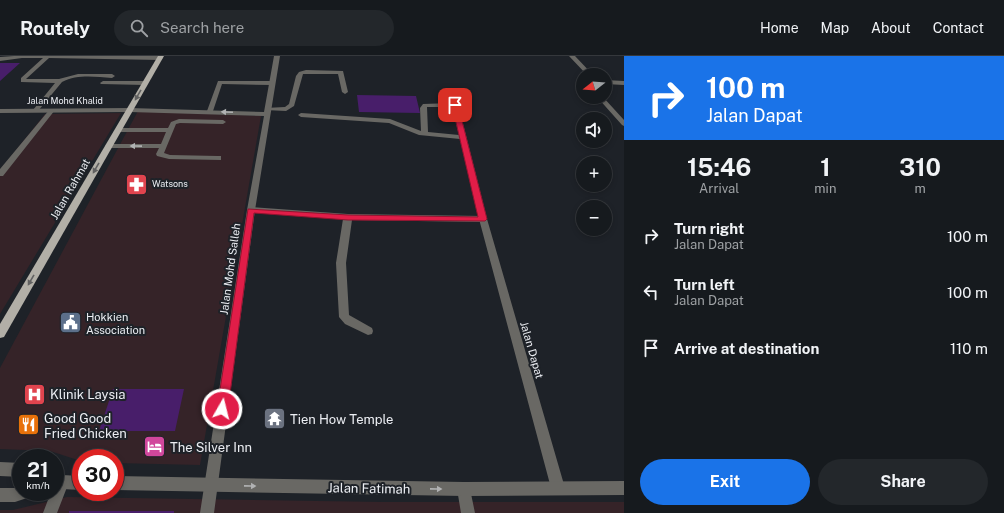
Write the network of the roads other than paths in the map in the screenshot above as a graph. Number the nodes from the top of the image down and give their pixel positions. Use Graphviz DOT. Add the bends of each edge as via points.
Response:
graph roads {
  1 [pos="48,56"];
  2 [pos="61,56"];
  3 [pos="277,56"];
  4 [pos="572,56"];
  5 [pos="19,57"];
  6 [pos="160,57"];
  7 [pos="0,59"];
  8 [pos="583,68"];
  9 [pos="112,76"];
  10 [pos="60,81"];
  11 [pos="612,82"];
  12 [pos="103,83"];
  13 [pos="146,83"];
  14 [pos="272,83"];
  15 [pos="624,83"];
  16 [pos="345,92"];
  17 [pos="452,92"];
  18 [pos="606,104"];
  19 [pos="455,105"];
  20 [pos="36,110"];
  21 [pos="52,110"];
  22 [pos="130,110"];
  23 [pos="0,111"];
  24 [pos="210,111"];
  25 [pos="267,112"];
  26 [pos="301,115"];
  27 [pos="223,122"];
  28 [pos="624,124"];
  29 [pos="118,130"];
  30 [pos="171,130"];
  31 [pos="425,134"];
  32 [pos="463,137"];
  33 [pos="109,146"];
  34 [pos="164,146"];
  35 [pos="218,158"];
  36 [pos="1,173"];
  37 [pos="251,210"];
  38 [pos="348,217"];
  39 [pos="483,219"];
  40 [pos="368,331"];
  41 [pos="0,334"];
  42 [pos="0,469"];
  43 [pos="12,470"];
  44 [pos="124,483"];
  45 [pos="211,486"];
  46 [pos="558,488"];
  47 [pos="624,488"];
  48 [pos="464,489"];
  49 [pos="0,495"];
  50 [pos="12,495"];
  51 [pos="53,501"];
  52 [pos="50,513"];
  53 [pos="207,513"];
  54 [pos="468,513"];
  1 -- 2 [label="street"];
  1 -- 5 [label="street"];
  1 -- 10 [label="street" via="23,81"];
  2 -- 6 [label="street"];
  3 -- 14 [label="street, Jalan Mohd Salleh"];
  4 -- 8 [label="street"];
  5 -- 7 [label="street"];
  6 -- 13 [label="main road, Jalan Rahmat"];
  9 -- 10 [label="street" via="76,76"];
  10 -- 20 [label="street"];
  11 -- 15 [label="street"];
  12 -- 13 [label="street"];
  13 -- 22 [label="main road, Jalan Rahmat, one-way"];
  14 -- 24 [label="street" via="220,82"];
  14 -- 25 [label="street, Jalan Mohd Salleh"];
  16 -- 25 [label="street, Jalan Mohd Khalid" via="341,72 306,72 299,76 292,105 286,109"];
  17 -- 19 [label="street, Jalan Dapat"];
  18 -- 28 [label="street"];
  19 -- 31 [label="street" via="425,105"];
  19 -- 32 [label="street, Jalan Dapat"];
  20 -- 21 [label="street, Jalan Mohd Khalid"];
  20 -- 23 [label="street, Jalan Mohd Khalid"];
  21 -- 22 [label="street, Jalan Mohd Khalid"];
  21 -- 36 [label="street"];
  22 -- 24 [label="street, Jalan Mohd Khalid"];
  22 -- 29 [label="main road, Jalan Rahmat"];
  25 -- 24 [label="street, Jalan Mohd Khalid, one-way"];
  25 -- 37 [label="street, Jalan Mohd Salleh"];
  26 -- 31 [label="street" via="390,121"];
  27 -- 30 [label="street" via="179,121 173,123"];
  29 -- 30 [label="street"];
  29 -- 33 [label="main road, Jalan Rahmat"];
  30 -- 34 [label="street"];
  31 -- 32 [label="street"];
  32 -- 39 [label="street, Jalan Dapat"];
  34 -- 33 [label="street, one-way"];
  33 -- 41 [label="main road, Jalan Rahmat, one-way"];
  34 -- 35 [label="street" via="160,154 163,156"];
  37 -- 38 [label="street"];
  37 -- 45 [label="street, Jalan Mohd Salleh"];
  38 -- 39 [label="street"];
  38 -- 40 [label="street" via="341,263 344,317"];
  39 -- 46 [label="street, Jalan Dapat"];
  42 -- 43 [label="street"];
  44 -- 45 [label="street, Jalan Fatimah"];
  45 -- 48 [label="street, Jalan Fatimah, one-way"];
  45 -- 53 [label="street, Jalan Mohd Salleh"];
  46 -- 47 [label="street, Jalan Fatimah"];
  46 -- 48 [label="street, Jalan Fatimah"];
  48 -- 54 [label="street"];
  49 -- 50 [label="street"];
  51 -- 52 [label="street"];
}
